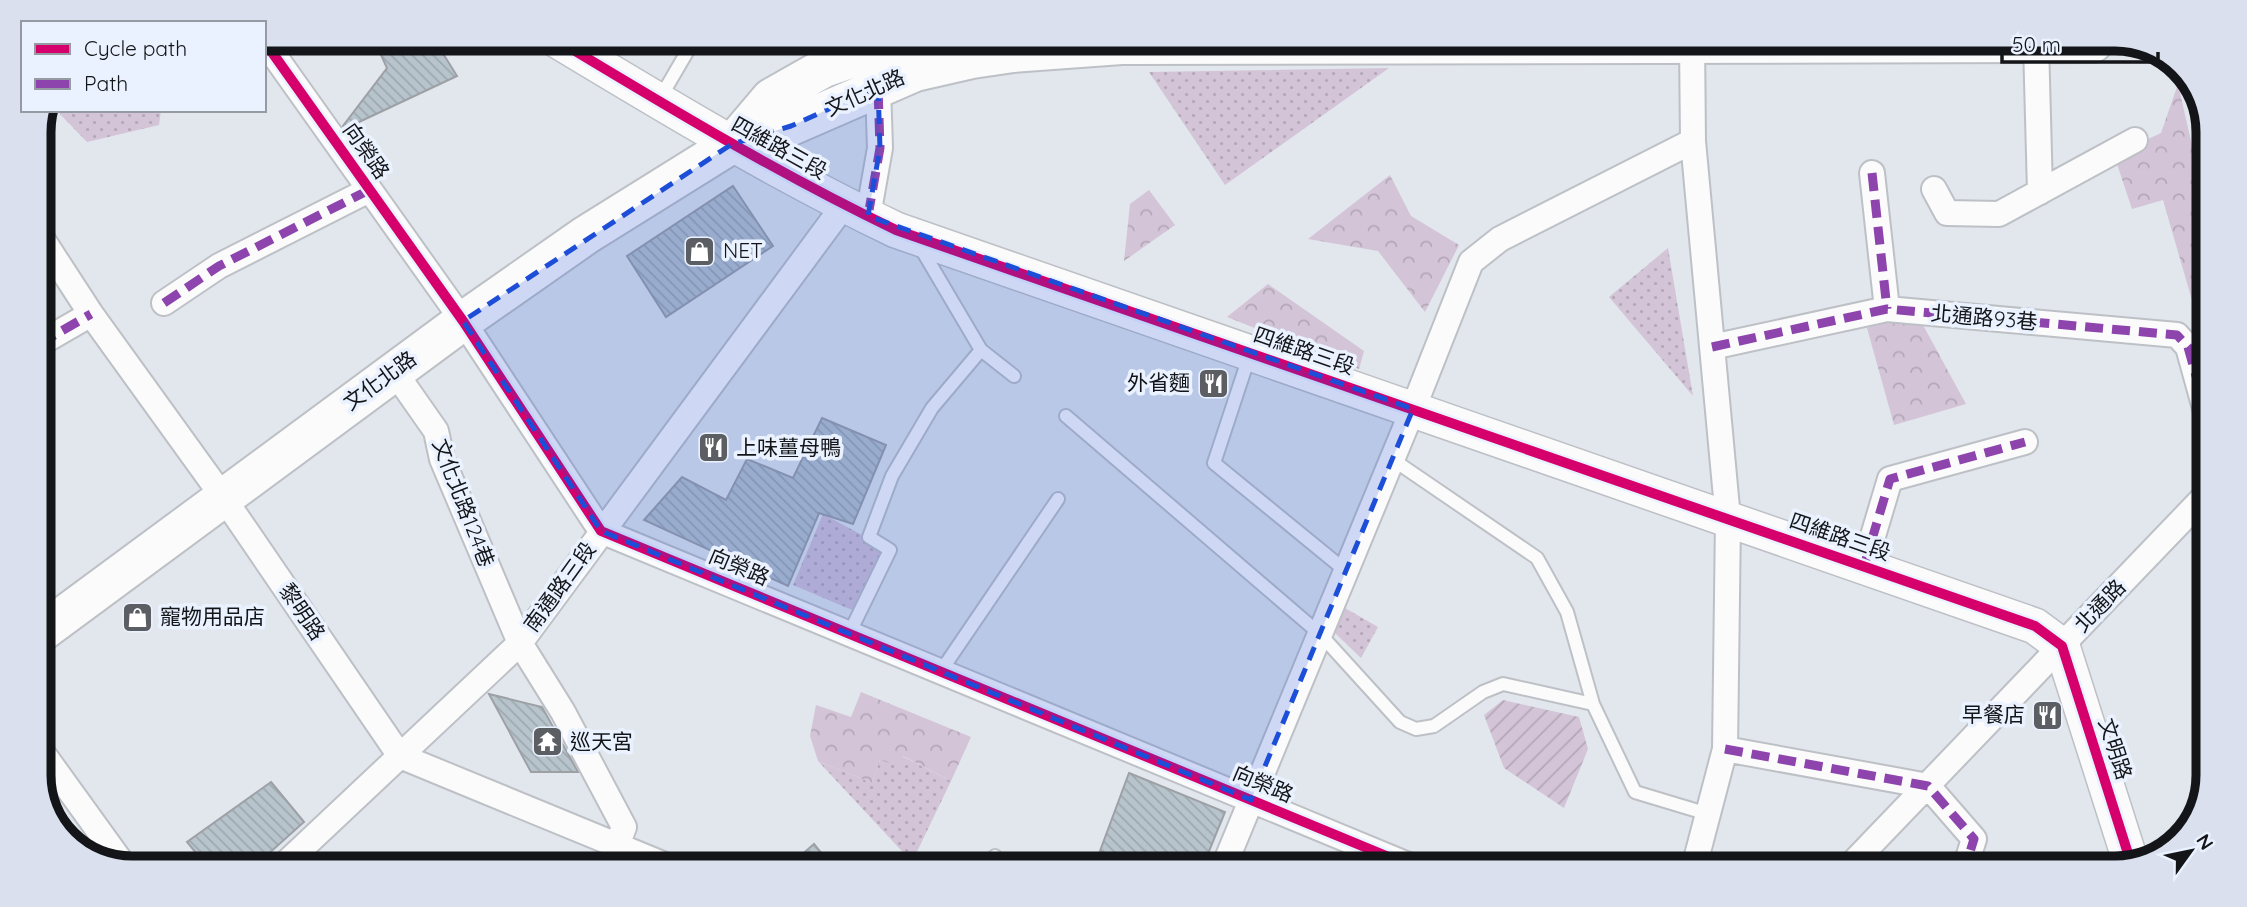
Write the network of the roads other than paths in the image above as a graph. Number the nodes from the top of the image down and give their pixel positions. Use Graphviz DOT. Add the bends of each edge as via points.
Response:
graph roads {
  1 [pos="271,51"];
  2 [pos="575,51"];
  3 [pos="688,51"];
  4 [pos="870,51"];
  5 [pos="1040,51"];
  6 [pos="1692,51"];
  7 [pos="2036,51"];
  8 [pos="878,87"];
  9 [pos="658,101"];
  10 [pos="2135,140"];
  11 [pos="1693,141"];
  12 [pos="732,144"];
  13 [pos="1872,173"];
  14 [pos="1934,189"];
  15 [pos="369,190"];
  16 [pos="2040,192"];
  17 [pos="856,211"];
  18 [pos="914,236"];
  19 [pos="51,252"];
  20 [pos="164,303"];
  21 [pos="1887,309"];
  22 [pos="91,314"];
  23 [pos="463,321"];
  24 [pos="51,337"];
  25 [pos="1712,347"];
  26 [pos="981,350"];
  27 [pos="1250,353"];
  28 [pos="394,370"];
  29 [pos="1014,376"];
  30 [pos="2196,376"];
  31 [pos="1413,409"];
  32 [pos="1066,416"];
  33 [pos="2025,442"];
  34 [pos="1392,459"];
  35 [pos="223,497"];
  36 [pos="1058,499"];
  37 [pos="2196,505"];
  38 [pos="1728,519"];
  39 [pos="601,531"];
  40 [pos="1864,566"];
  41 [pos="1346,571"];
  42 [pos="51,625"];
  43 [pos="849,634"];
  44 [pos="1320,634"];
  45 [pos="520,643"];
  46 [pos="2062,646"];
  47 [pos="941,671"];
  48 [pos="1593,704"];
  49 [pos="1725,749"];
  50 [pos="400,756"];
  51 [pos="51,765"];
  52 [pos="1928,786"];
  53 [pos="1251,800"];
  54 [pos="1708,814"];
  55 [pos="116,855"];
  56 [pos="615,855"];
  57 [pos="2129,855"];
  58 [pos="294,856"];
  59 [pos="1228,856"];
  60 [pos="1386,856"];
  61 [pos="1697,856"];
  62 [pos="1860,856"];
  63 [pos="1969,856"];
  1 -- 15 [label="street, 向榮路"];
  2 -- 9 [label="street, 四維路三段"];
  3 -- 9 [label="lane"];
  4 -- 12 [label="main road, 文化北路" via="824,68 771,98"];
  5 -- 8 [label="main road, 文化北路" via="972,59 915,72"];
  6 -- 11 [label="street"];
  7 -- 16 [label="street"];
  8 -- 12 [label="main road, 文化北路" via="791,126"];
  8 -- 17 [label="street" via="880,149"];
  9 -- 12 [label="street, 四維路三段"];
  10 -- 16 [label="street"];
  11 -- 25 [label="street"];
  11 -- 31 [label="street" via="1500,239 1471,262"];
  12 -- 17 [label="street, 四維路三段"];
  12 -- 23 [label="main road, 文化北路" via="586,235"];
  13 -- 21 [label="street"];
  14 -- 16 [label="street" via="1947,214 1999,214"];
  15 -- 20 [label="street" via="219,266"];
  15 -- 23 [label="street, 向榮路"];
  17 -- 18 [label="street, 四維路三段"];
  17 -- 39 [label="street, 南通路三段"];
  18 -- 26 [label="lane"];
  18 -- 27 [label="street, 四維路三段"];
  19 -- 22 [label="street, 黎明路"];
  21 -- 25 [label="street, 北通路93巷"];
  21 -- 30 [label="street, 北通路93巷" via="2177,335 2188,347"];
  22 -- 24 [label="street"];
  22 -- 35 [label="street, 黎明路"];
  23 -- 28 [label="main road, 文化北路"];
  23 -- 39 [label="street, 向榮路"];
  25 -- 38 [label="street"];
  26 -- 29 [label="lane"];
  26 -- 43 [label="lane" via="932,408 892,475 869,537 890,550"];
  27 -- 31 [label="street, 四維路三段"];
  27 -- 41 [label="lane" via="1214,463"];
  28 -- 35 [label="main road, 文化北路"];
  28 -- 45 [label="street, 文化北路124巷" via="436,431 442,459"];
  31 -- 34 [label="street"];
  31 -- 38 [label="street, 四維路三段"];
  32 -- 44 [label="lane"];
  33 -- 40 [label="street" via="1890,479"];
  34 -- 41 [label="street"];
  34 -- 48 [label="lane" via="1537,558 1567,612"];
  35 -- 42 [label="main road, 文化北路"];
  35 -- 50 [label="street, 黎明路"];
  36 -- 47 [label="lane"];
  37 -- 46 [label="street, 北通路"];
  38 -- 40 [label="street, 四維路三段"];
  38 -- 49 [label="street"];
  39 -- 43 [label="street, 向榮路"];
  39 -- 45 [label="street, 南通路三段"];
  40 -- 46 [label="street, 四維路三段" via="2035,626"];
  41 -- 44 [label="street"];
  43 -- 47 [label="street, 向榮路"];
  44 -- 48 [label="lane" via="1400,722 1416,729 1434,726 1483,692 1503,684"];
  44 -- 53 [label="street"];
  45 -- 50 [label="street, 南通路三段"];
  45 -- 56 [label="street, 文化北路124巷" via="564,712 624,827"];
  46 -- 52 [label="street, 北通路"];
  46 -- 57 [label="street, 文明路"];
  47 -- 53 [label="street, 向榮路"];
  48 -- 54 [label="lane" via="1635,792"];
  49 -- 52 [label="street"];
  49 -- 54 [label="street"];
  50 -- 56 [label="street"];
  50 -- 58 [label="street, 南通路三段"];
  51 -- 55 [label="street"];
  52 -- 62 [label="street, 北通路"];
  52 -- 63 [label="street" via="1974,839"];
  53 -- 59 [label="street"];
  53 -- 60 [label="street, 向榮路"];
  54 -- 61 [label="street"];
}
